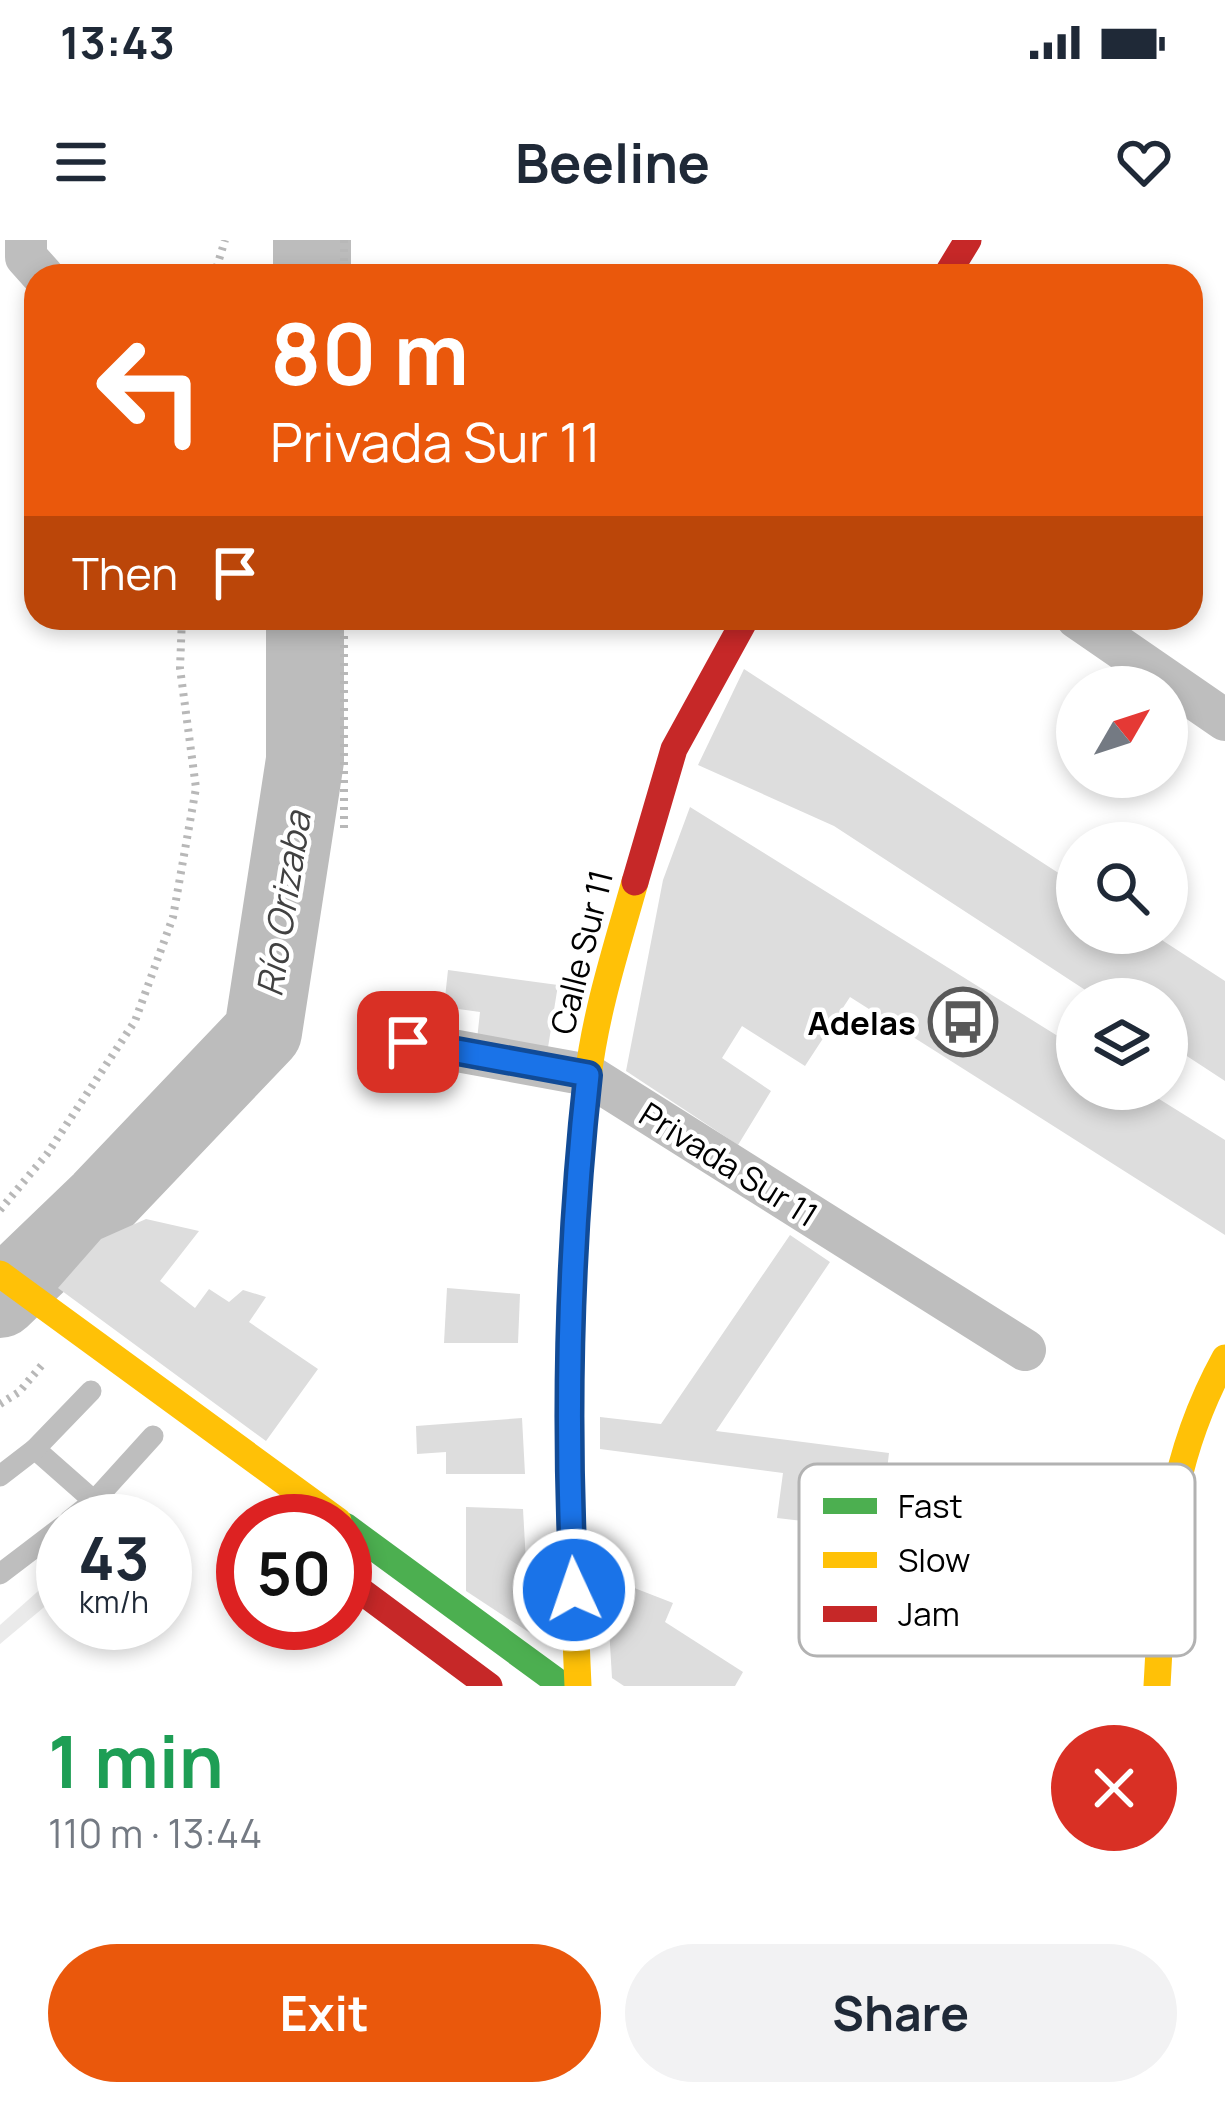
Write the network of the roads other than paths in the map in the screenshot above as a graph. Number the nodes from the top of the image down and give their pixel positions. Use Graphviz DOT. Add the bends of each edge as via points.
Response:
graph roads {
  1 [pos="739,630"];
  2 [pos="1094,630"];
  3 [pos="1225,720"];
  4 [pos="408,1042"];
  5 [pos="588,1075"];
  6 [pos="0,1274"];
  7 [pos="1024,1350"];
  8 [pos="1225,1358"];
  9 [pos="47,1359"];
  10 [pos="99,1396"];
  11 [pos="154,1437"];
  12 [pos="35,1450"];
  13 [pos="1179,1464"];
  14 [pos="0,1476"];
  15 [pos="86,1494"];
  16 [pos="101,1494"];
  17 [pos="301,1494"];
  18 [pos="36,1546"];
  19 [pos="372,1546"];
  20 [pos="0,1574"];
  21 [pos="372,1599"];
  22 [pos="1159,1656"];
  23 [pos="488,1686"];
  24 [pos="563,1686"];
  25 [pos="578,1686"];
  26 [pos="1157,1686"];
  1 -- 5 [label="street, Calle Sur 11" via="674,749"];
  2 -- 3 [label="street"];
  4 -- 5 [label="street, Privada Sur 11"];
  5 -- 7 [label="street, Privada Sur 11"];
  5 -- 25 [label="street, Calle Sur 11" via="568,1364"];
  6 -- 17 [label="street"];
  8 -- 13 [label="street" via="1200,1397"];
  9 -- 10 [label="street"];
  10 -- 12 [label="lane"];
  11 -- 16 [label="lane"];
  12 -- 14 [label="lane"];
  12 -- 15 [label="lane"];
  18 -- 20 [label="lane"];
  19 -- 24 [label="street"];
  21 -- 23 [label="street"];
  22 -- 26 [label="street"];
}
